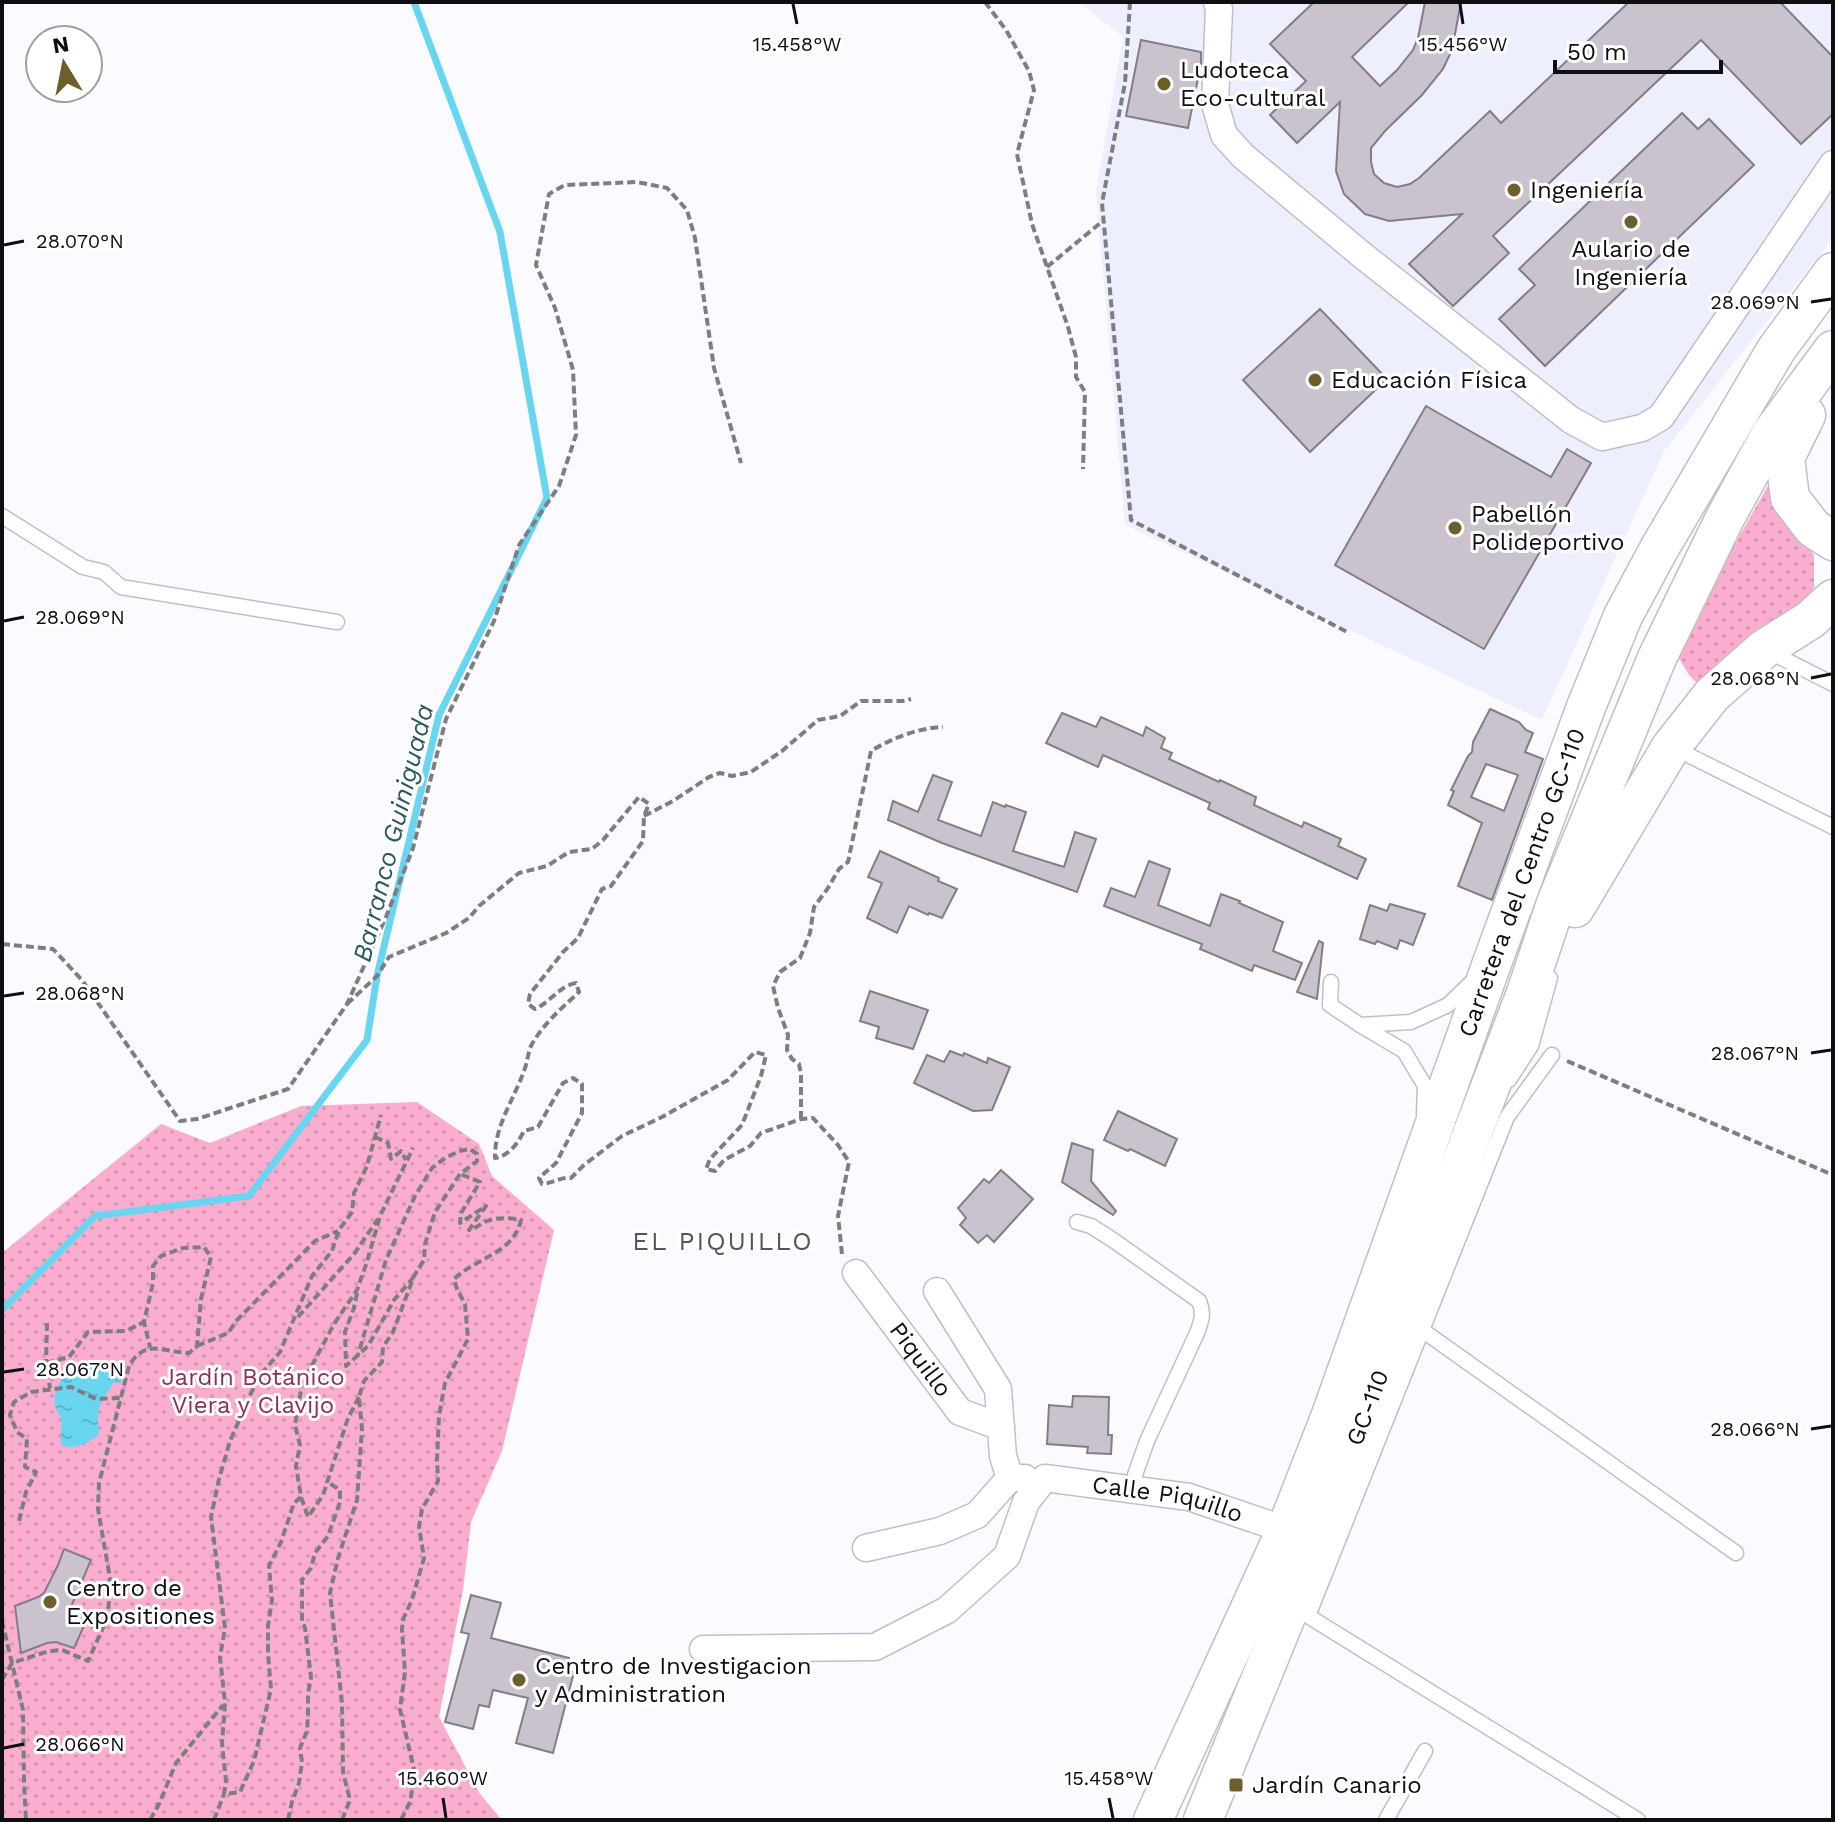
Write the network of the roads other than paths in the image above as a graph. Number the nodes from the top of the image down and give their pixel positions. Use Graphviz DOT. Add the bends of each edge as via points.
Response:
graph roads {
  1 [pos="1217,2"];
  2 [pos="1833,164"];
  3 [pos="1833,272"];
  4 [pos="1833,350"];
  5 [pos="1833,359"];
  6 [pos="2,516"];
  7 [pos="1823,534"];
  8 [pos="1821,610"];
  9 [pos="337,622"];
  10 [pos="1764,649"];
  11 [pos="1833,684"];
  12 [pos="1671,747"];
  13 [pos="1833,827"];
  14 [pos="1556,957"];
  15 [pos="1492,963"];
  16 [pos="1331,982"];
  17 [pos="1526,993"];
  18 [pos="1360,1025"];
  19 [pos="1552,1055"];
  20 [pos="1471,1137"];
  21 [pos="1422,1156"];
  22 [pos="1077,1222"];
  23 [pos="856,1273"];
  24 [pos="937,1291"];
  25 [pos="1422,1330"];
  26 [pos="1001,1427"];
  27 [pos="1010,1478"];
  28 [pos="1045,1478"];
  29 [pos="1134,1489"];
  30 [pos="1286,1530"];
  31 [pos="866,1548"];
  32 [pos="1736,1553"];
  33 [pos="703,1649"];
  34 [pos="1425,1751"];
  35 [pos="1153,1820"];
  36 [pos="1203,1820"];
  37 [pos="1386,1820"];
  38 [pos="1638,1820"];
  1 -- 2 [label="street" via="1215,104 1224,135 1362,255 1571,420 1602,437 1642,428 1661,417"];
  3 -- 15 [label="main road, Carretera del Centro GC-110 / GC-110" via="1776,350 1623,616"];
  4 -- 17 [label="main road, Carretera del Centro GC-110 / GC-110" via="1771,434 1657,658 1556,903"];
  5 -- 7 [label="main road" via="1785,458 1790,498"];
  6 -- 9 [label="lane" via="83,567 104,572 121,587"];
  7 -- 8 [label="main road" via="1828,560"];
  8 -- 10 [label="main road"];
  10 -- 11 [label="lane"];
  10 -- 12 [label="main road" via="1712,695"];
  12 -- 13 [label="lane"];
  12 -- 17 [label="main road"];
  14 -- 20 [label="lane" via="1531,1046"];
  15 -- 18 [label="lane" via="1448,1005 1411,1022"];
  15 -- 21 [label="main road, Carretera del Centro GC-110 / GC-110"];
  16 -- 18 [label="lane" via="1330,1005"];
  17 -- 20 [label="main road, GC-110 / GC-110"];
  18 -- 21 [label="lane" via="1404,1051 1425,1086"];
  19 -- 25 [label="lane" via="1507,1117"];
  20 -- 36 [label="main road, GC-110 / GC-110"];
  21 -- 30 [label="main road, Carretera del Centro GC-110 / GC-110"];
  22 -- 29 [label="lane" via="1113,1240 1199,1301 1203,1311 1147,1441"];
  23 -- 26 [label="street, Piquillo" via="960,1412"];
  24 -- 26 [label="street" via="998,1389"];
  25 -- 32 [label="lane"];
  25 -- 38 [label="lane" via="1308,1616"];
  26 -- 27 [label="street"];
  27 -- 28 [label="street, Calle Piquillo"];
  27 -- 31 [label="street" via="977,1515 940,1531"];
  28 -- 29 [label="street, Calle Piquillo"];
  28 -- 33 [label="street" via="1026,1502 1007,1556 947,1610 875,1647"];
  29 -- 30 [label="street, Calle Piquillo" via="1189,1497"];
  30 -- 35 [label="main road, GC-110"];
  34 -- 37 [label="lane"];
}
